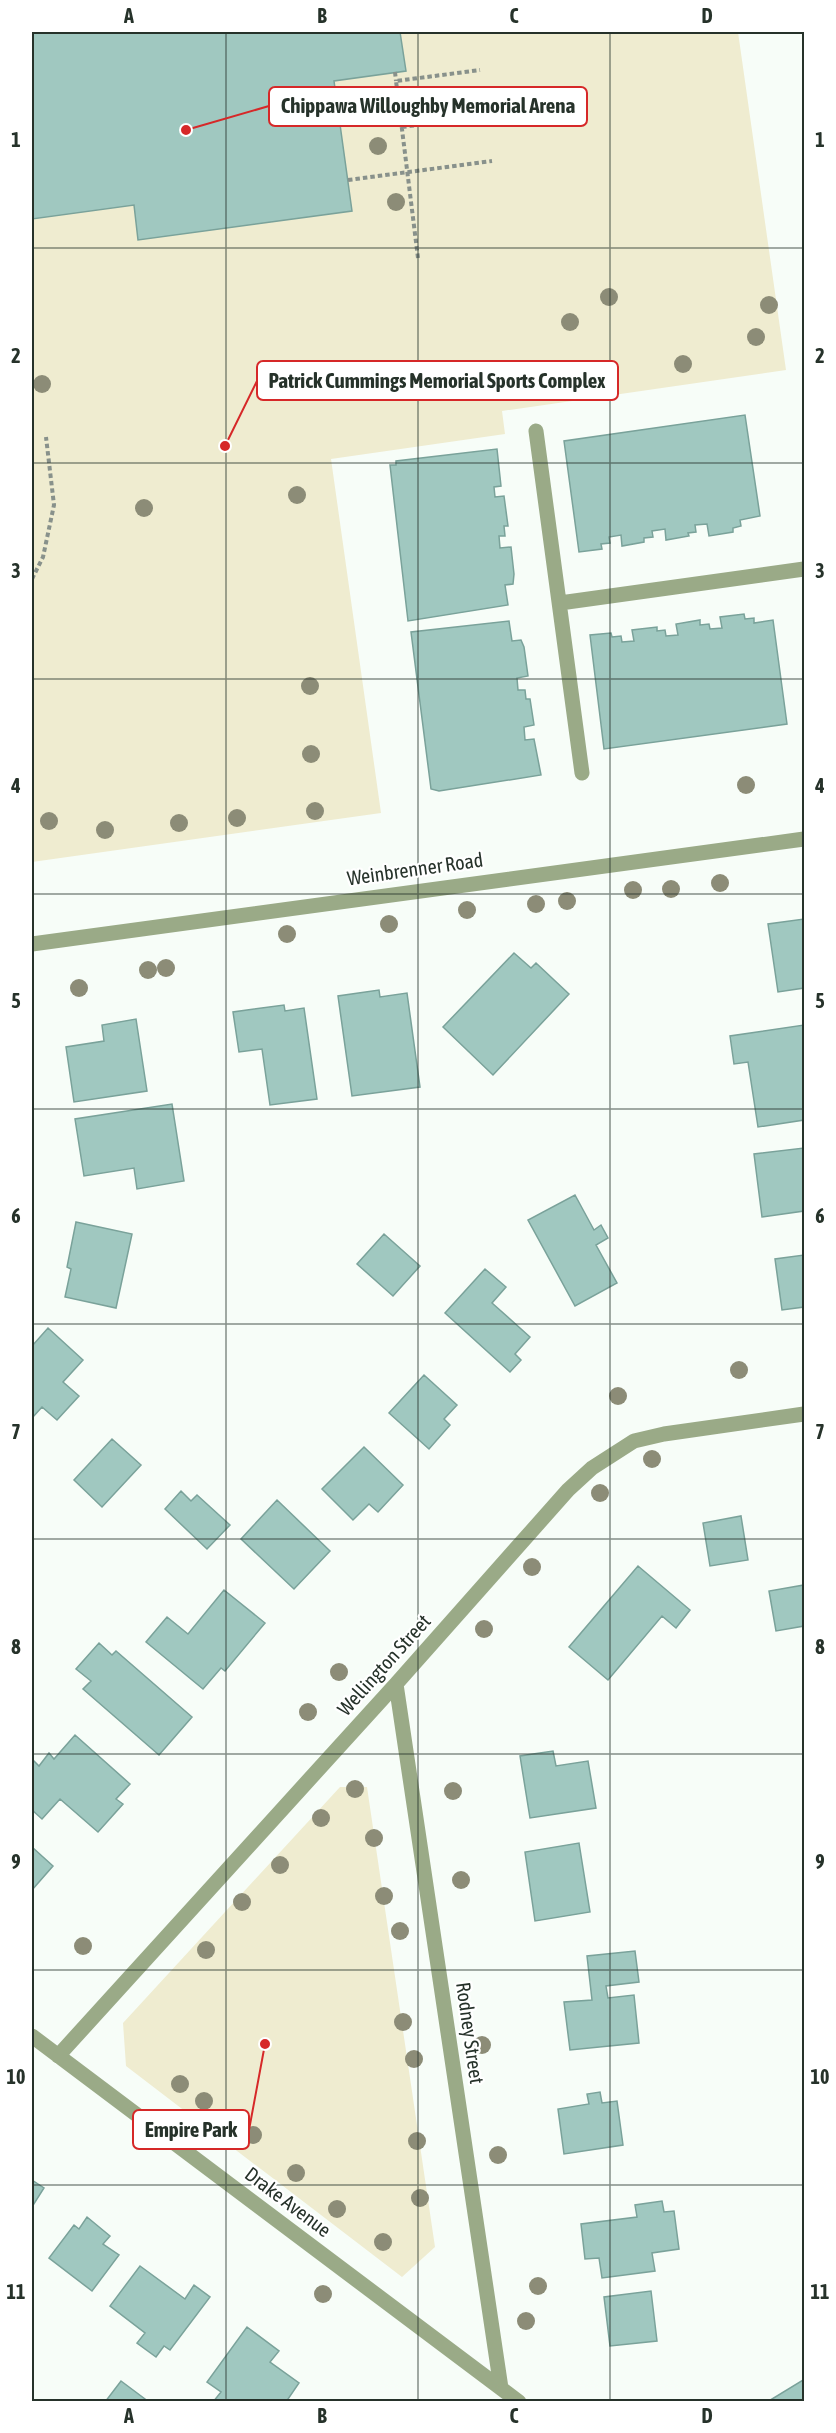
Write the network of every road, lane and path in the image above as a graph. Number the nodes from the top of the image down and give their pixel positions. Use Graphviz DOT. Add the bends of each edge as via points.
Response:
graph roads {
  1 [pos="480,70"];
  2 [pos="395,72"];
  3 [pos="396,81"];
  4 [pos="486,116"];
  5 [pos="402,126"];
  6 [pos="492,160"];
  7 [pos="408,172"];
  8 [pos="348,180"];
  9 [pos="418,258"];
  10 [pos="536,431"];
  11 [pos="46,437"];
  12 [pos="804,569"];
  13 [pos="32,579"];
  14 [pos="560,603"];
  15 [pos="582,773"];
  16 [pos="804,839"];
  17 [pos="32,944"];
  18 [pos="804,1414"];
  19 [pos="396,1684"];
  20 [pos="32,2036"];
  21 [pos="58,2056"];
  22 [pos="501,2388"];
  23 [pos="519,2402"];
  1 -- 3 [label="path"];
  2 -- 3 [label="path"];
  3 -- 5 [label="path"];
  4 -- 5 [label="path"];
  5 -- 7 [label="path"];
  6 -- 7 [label="path"];
  7 -- 8 [label="path"];
  7 -- 9 [label="path"];
  10 -- 14 [label="street"];
  11 -- 13 [label="path" via="54,505 43,557"];
  12 -- 14 [label="street"];
  14 -- 15 [label="street"];
  16 -- 17 [label="street, Weinbrenner Road"];
  18 -- 19 [label="street, Wellington Street" via="664,1434 634,1441 612,1453 568,1490"];
  19 -- 21 [label="street, Wellington Street"];
  19 -- 22 [label="street, Rodney Street"];
  20 -- 21 [label="street, Drake Avenue"];
  21 -- 22 [label="street, Drake Avenue"];
  22 -- 23 [label="street, Drake Avenue"];
}
